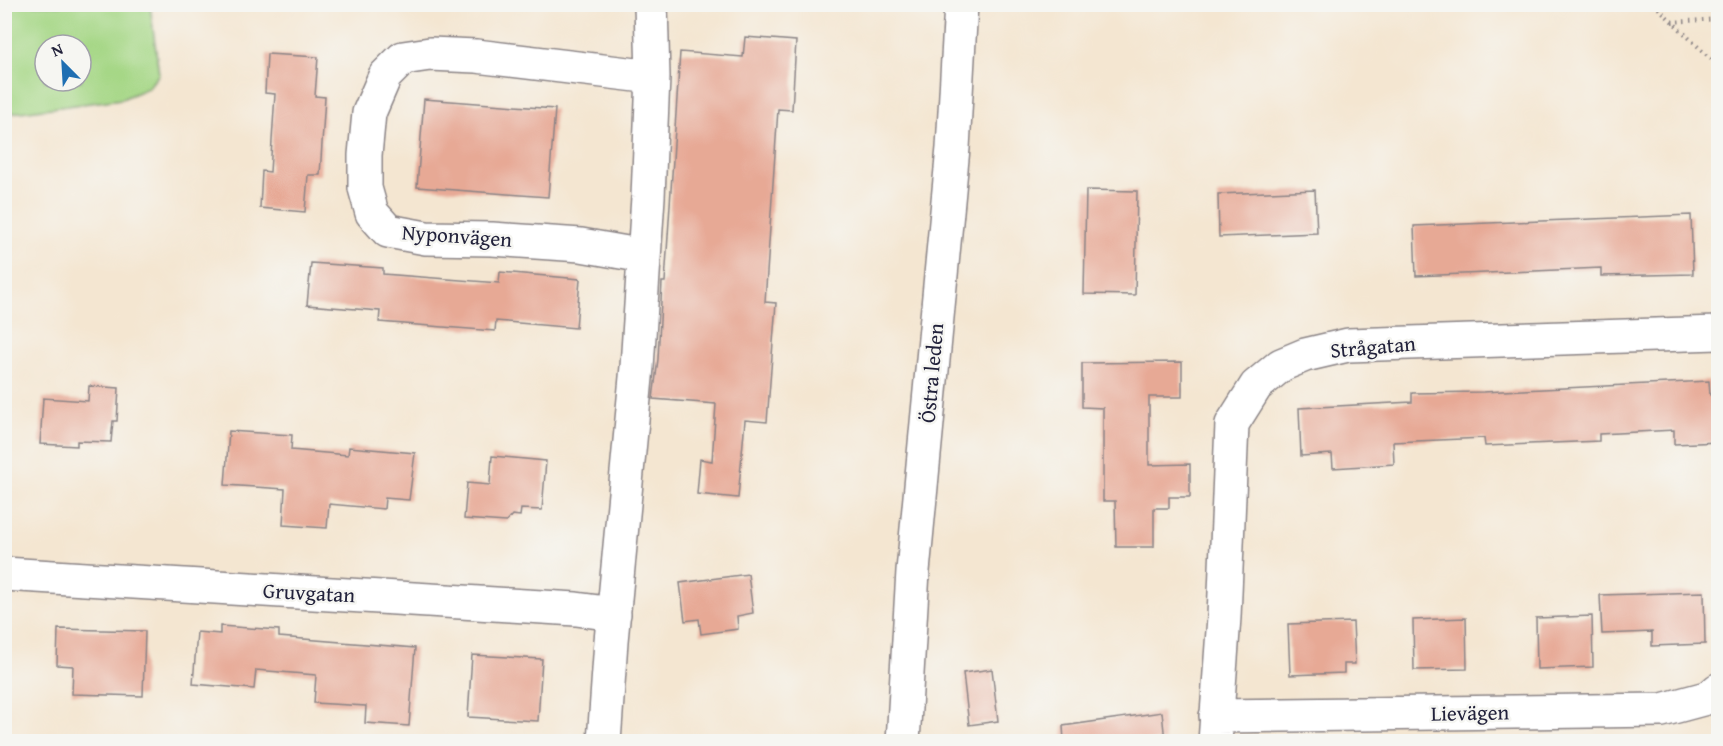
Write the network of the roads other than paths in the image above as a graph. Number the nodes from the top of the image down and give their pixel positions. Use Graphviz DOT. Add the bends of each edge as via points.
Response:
graph roads {
  1 [pos="651,4"];
  2 [pos="961,4"];
  3 [pos="653,77"];
  4 [pos="644,256"];
  5 [pos="1719,333"];
  6 [pos="4,574"];
  7 [pos="614,614"];
  8 [pos="1719,690"];
  9 [pos="1215,729"];
  10 [pos="604,741"];
  11 [pos="903,741"];
  1 -- 3 [label="street"];
  2 -- 11 [label="street, Östra leden" via="953,148 913,572"];
  3 -- 4 [label="street"];
  3 -- 4 [label="street, Nyponvägen" via="476,56 430,54 403,58 385,76 369,113 365,155 365,188 372,213 388,231 426,238 581,245"];
  4 -- 7 [label="street"];
  5 -- 9 [label="street, Strågatan" via="1348,345 1281,365 1256,386 1232,424"];
  6 -- 7 [label="street, Gruvgatan"];
  7 -- 10 [label="street"];
  8 -- 9 [label="street, Lievägen" via="1710,697 1662,710"];
}
